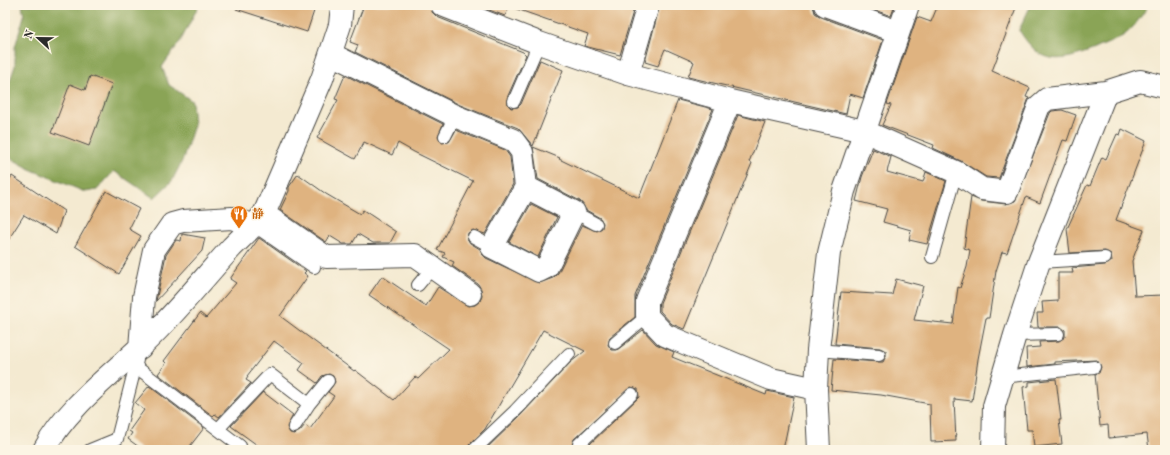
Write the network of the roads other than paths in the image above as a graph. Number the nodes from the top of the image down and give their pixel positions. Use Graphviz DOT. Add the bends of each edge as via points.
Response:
graph roads {
  1 [pos="342,5"];
  2 [pos="442,5"];
  3 [pos="648,5"];
  4 [pos="825,5"];
  5 [pos="908,5"];
  6 [pos="898,32"];
  7 [pos="539,43"];
  8 [pos="331,54"];
  9 [pos="628,74"];
  10 [pos="1165,87"];
  11 [pos="1106,92"];
  12 [pos="514,101"];
  13 [pos="730,101"];
  14 [pos="455,116"];
  15 [pos="864,131"];
  16 [pos="445,136"];
  17 [pos="956,172"];
  18 [pos="526,187"];
  19 [pos="574,212"];
  20 [pos="259,220"];
  21 [pos="596,224"];
  22 [pos="932,257"];
  23 [pos="1105,258"];
  24 [pos="1039,262"];
  25 [pos="314,267"];
  26 [pos="433,267"];
  27 [pos="418,285"];
  28 [pos="470,294"];
  29 [pos="647,316"];
  30 [pos="1058,334"];
  31 [pos="1015,336"];
  32 [pos="615,343"];
  33 [pos="818,350"];
  34 [pos="569,354"];
  35 [pos="879,355"];
  36 [pos="137,357"];
  37 [pos="1094,367"];
  38 [pos="1002,377"];
  39 [pos="328,381"];
  40 [pos="816,389"];
  41 [pos="632,394"];
  42 [pos="310,404"];
  43 [pos="294,427"];
  44 [pos="218,429"];
  45 [pos="240,446"];
  46 [pos="44,450"];
  47 [pos="90,450"];
  48 [pos="474,450"];
  49 [pos="585,450"];
  50 [pos="820,450"];
  51 [pos="993,450"];
  1 -- 8 [label="street" via="340,25"];
  2 -- 7 [label="street"];
  3 -- 9 [label="street"];
  4 -- 6 [label="street"];
  5 -- 6 [label="street"];
  6 -- 15 [label="street"];
  7 -- 9 [label="street"];
  7 -- 12 [label="lane"];
  8 -- 14 [label="street"];
  8 -- 20 [label="street"];
  9 -- 13 [label="street"];
  10 -- 11 [label="street" via="1140,81"];
  11 -- 17 [label="street" via="1047,99 1038,106 1007,192 982,189"];
  11 -- 24 [label="street"];
  13 -- 15 [label="street"];
  13 -- 29 [label="street" via="647,301"];
  14 -- 16 [label="lane"];
  14 -- 18 [label="street" via="513,140 522,152"];
  15 -- 17 [label="street"];
  15 -- 33 [label="street" via="844,191 829,253"];
  17 -- 22 [label="lane"];
  18 -- 19 [label="street"];
  18 -- 19 [label="street" via="483,242 539,271 546,268"];
  19 -- 21 [label="lane"];
  20 -- 25 [label="lane"];
  20 -- 26 [label="street" via="326,258 415,255"];
  20 -- 36 [label="street"];
  20 -- 36 [label="street" via="232,218 172,224 154,250 144,296"];
  23 -- 24 [label="lane"];
  24 -- 31 [label="street"];
  26 -- 27 [label="lane"];
  26 -- 28 [label="street"];
  29 -- 32 [label="lane"];
  29 -- 40 [label="street" via="665,336 771,379"];
  30 -- 31 [label="lane"];
  31 -- 38 [label="street"];
  33 -- 35 [label="lane"];
  33 -- 40 [label="street"];
  34 -- 48 [label="lane"];
  36 -- 44 [label="lane"];
  36 -- 46 [label="street" via="93,390 51,436"];
  36 -- 47 [label="lane" via="117,439"];
  37 -- 38 [label="lane"];
  38 -- 51 [label="street" via="994,406"];
  39 -- 42 [label="lane"];
  40 -- 50 [label="street"];
  41 -- 49 [label="lane" via="579,444"];
  42 -- 43 [label="lane"];
  42 -- 44 [label="lane" via="270,374"];
  44 -- 45 [label="lane"];
}
